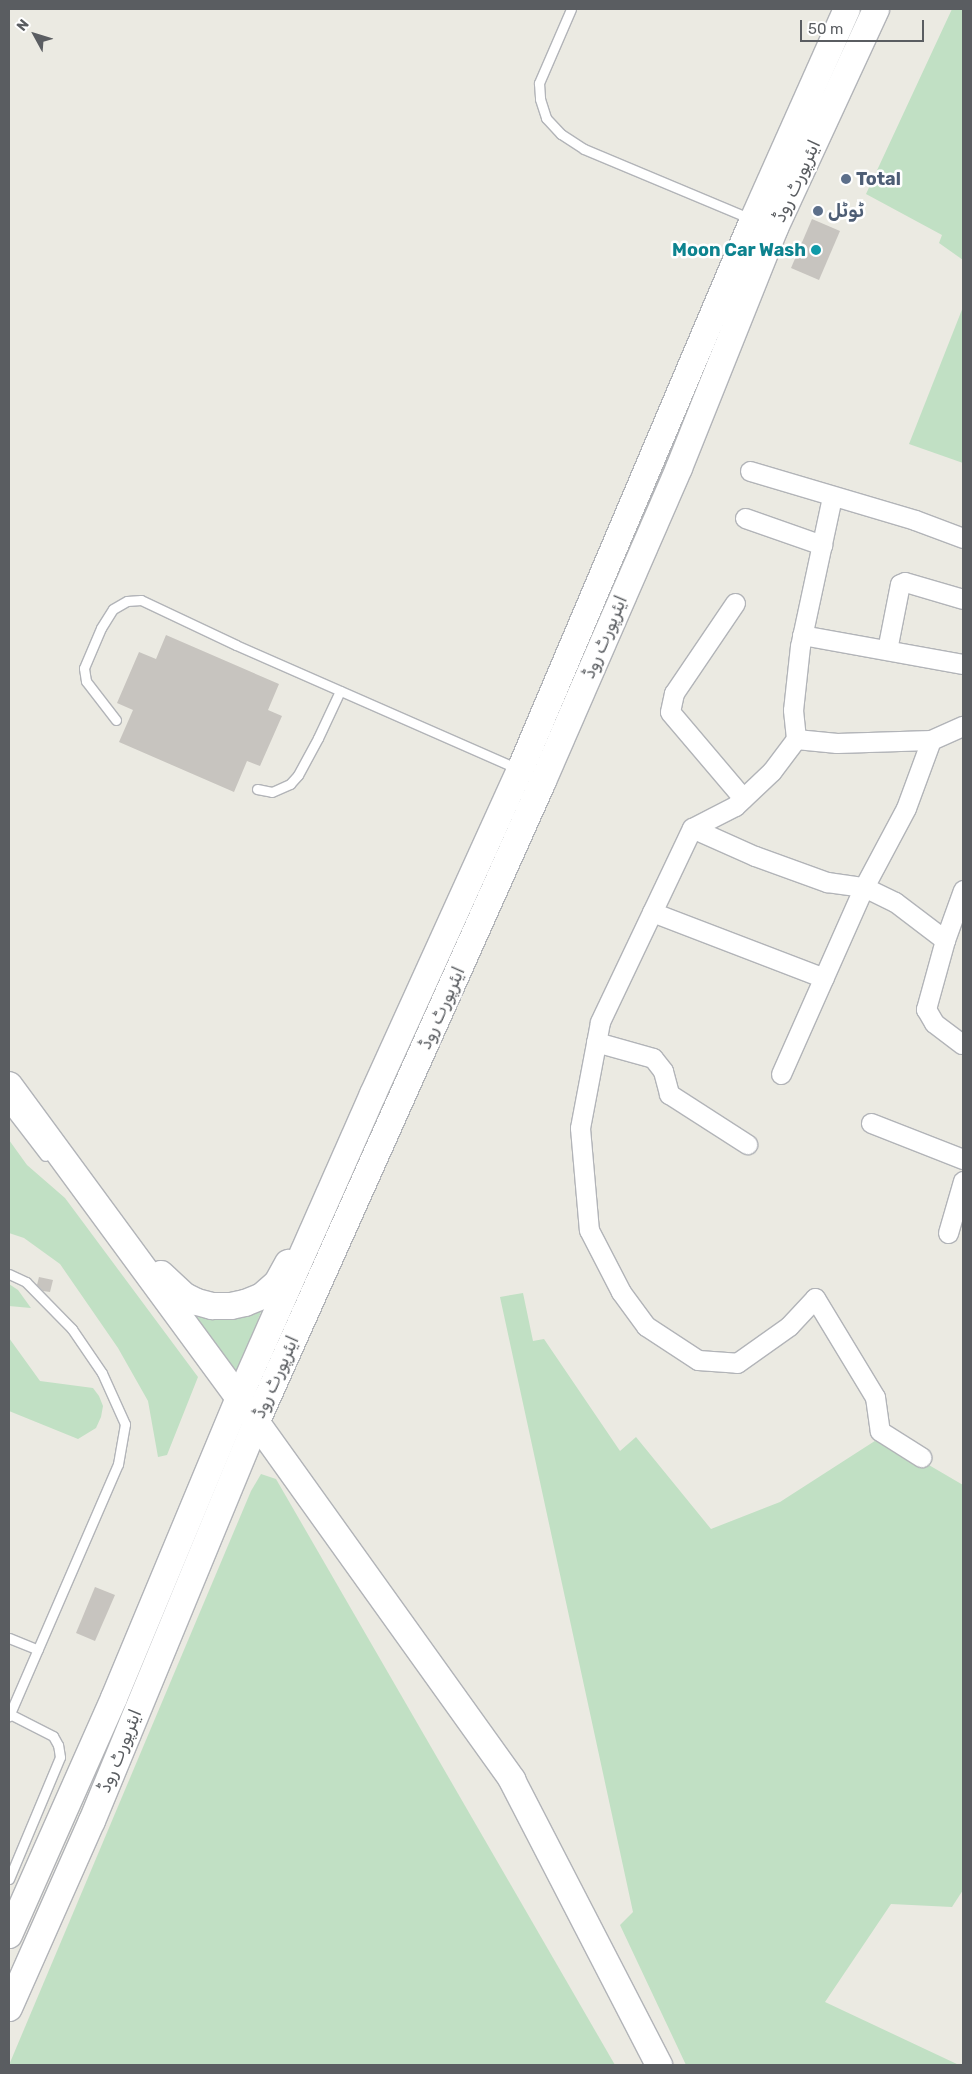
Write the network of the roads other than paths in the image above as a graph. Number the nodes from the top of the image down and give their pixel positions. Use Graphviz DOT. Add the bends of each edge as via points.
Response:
graph roads {
  1 [pos="571,9"];
  2 [pos="847,9"];
  3 [pos="876,9"];
  4 [pos="753,220"];
  5 [pos="750,471"];
  6 [pos="832,497"];
  7 [pos="745,518"];
  8 [pos="963,538"];
  9 [pos="822,545"];
  10 [pos="963,599"];
  11 [pos="735,603"];
  12 [pos="802,635"];
  13 [pos="887,650"];
  14 [pos="963,664"];
  15 [pos="340,691"];
  16 [pos="116,720"];
  17 [pos="963,726"];
  18 [pos="796,739"];
  19 [pos="931,740"];
  20 [pos="532,775"];
  21 [pos="257,789"];
  22 [pos="743,798"];
  23 [pos="692,828"];
  24 [pos="864,887"];
  25 [pos="963,890"];
  26 [pos="652,912"];
  27 [pos="945,940"];
  28 [pos="824,978"];
  29 [pos="596,1042"];
  30 [pos="962,1044"];
  31 [pos="781,1074"];
  32 [pos="9,1086"];
  33 [pos="9,1109"];
  34 [pos="871,1123"];
  35 [pos="747,1144"];
  36 [pos="963,1160"];
  37 [pos="64,1172"];
  38 [pos="963,1181"];
  39 [pos="326,1206"];
  40 [pos="106,1218"];
  41 [pos="948,1233"];
  42 [pos="9,1274"];
  43 [pos="239,1398"];
  44 [pos="256,1422"];
  45 [pos="921,1457"];
  46 [pos="9,1638"];
  47 [pos="38,1650"];
  48 [pos="9,1715"];
  49 [pos="9,1879"];
  50 [pos="10,1928"];
  51 [pos="9,2008"];
  52 [pos="659,2065"];
  1 -- 4 [label="lane" via="539,83 546,118 561,134 584,149"];
  2 -- 4 [label="main road, ایئرپورٹ روڈ"];
  3 -- 20 [label="main road, ایئرپورٹ روڈ" via="775,228 679,468"];
  4 -- 20 [label="main road, ایئرپورٹ روڈ"];
  5 -- 6 [label="street"];
  6 -- 8 [label="street" via="915,520"];
  6 -- 9 [label="street"];
  7 -- 9 [label="street"];
  9 -- 12 [label="street"];
  10 -- 13 [label="street" via="905,582 900,584"];
  11 -- 22 [label="street" via="674,693 670,712"];
  12 -- 13 [label="street"];
  12 -- 18 [label="street" via="792,710"];
  13 -- 14 [label="street"];
  15 -- 16 [label="lane" via="141,600 127,601 113,609 84,668 86,681"];
  15 -- 20 [label="lane"];
  15 -- 21 [label="lane" via="298,775 281,790"];
  17 -- 19 [label="street"];
  18 -- 19 [label="street" via="837,743"];
  18 -- 22 [label="street" via="772,771"];
  19 -- 24 [label="street" via="906,808"];
  20 -- 39 [label="main road, ایئرپورٹ روڈ" via="377,1086"];
  20 -- 44 [label="main road, ایئرپورٹ روڈ"];
  22 -- 23 [label="street" via="735,806"];
  23 -- 24 [label="street" via="755,856 827,882"];
  23 -- 26 [label="street"];
  24 -- 27 [label="street" via="895,902"];
  24 -- 28 [label="street"];
  25 -- 27 [label="street"];
  26 -- 28 [label="street"];
  26 -- 29 [label="street" via="600,1022"];
  27 -- 30 [label="street" via="926,1009 934,1023"];
  28 -- 31 [label="street"];
  29 -- 35 [label="street" via="652,1058 663,1071 669,1094"];
  29 -- 45 [label="street" via="580,1128 589,1230 621,1292 646,1326 698,1360 738,1363 789,1326 815,1298 875,1397 880,1431"];
  32 -- 37 [label="main road"];
  33 -- 37 [label="lane"];
  34 -- 36 [label="street"];
  37 -- 40 [label="main road"];
  38 -- 41 [label="street"];
  39 -- 40 [label="main road" via="299,1237 277,1283 262,1296 231,1306 212,1306 185,1296"];
  39 -- 43 [label="main road, ایئرپورٹ روڈ"];
  40 -- 43 [label="main road"];
  42 -- 47 [label="lane" via="26,1282 72,1330 102,1373 124,1424 118,1464"];
  43 -- 44 [label="main road"];
  43 -- 50 [label="main road, ایئرپورٹ روڈ" via="114,1698"];
  44 -- 51 [label="main road, ایئرپورٹ روڈ" via="92,1821"];
  44 -- 52 [label="main road" via="512,1780"];
  46 -- 47 [label="lane"];
  47 -- 48 [label="lane"];
  48 -- 49 [label="lane" via="53,1736 60,1757"];
}
